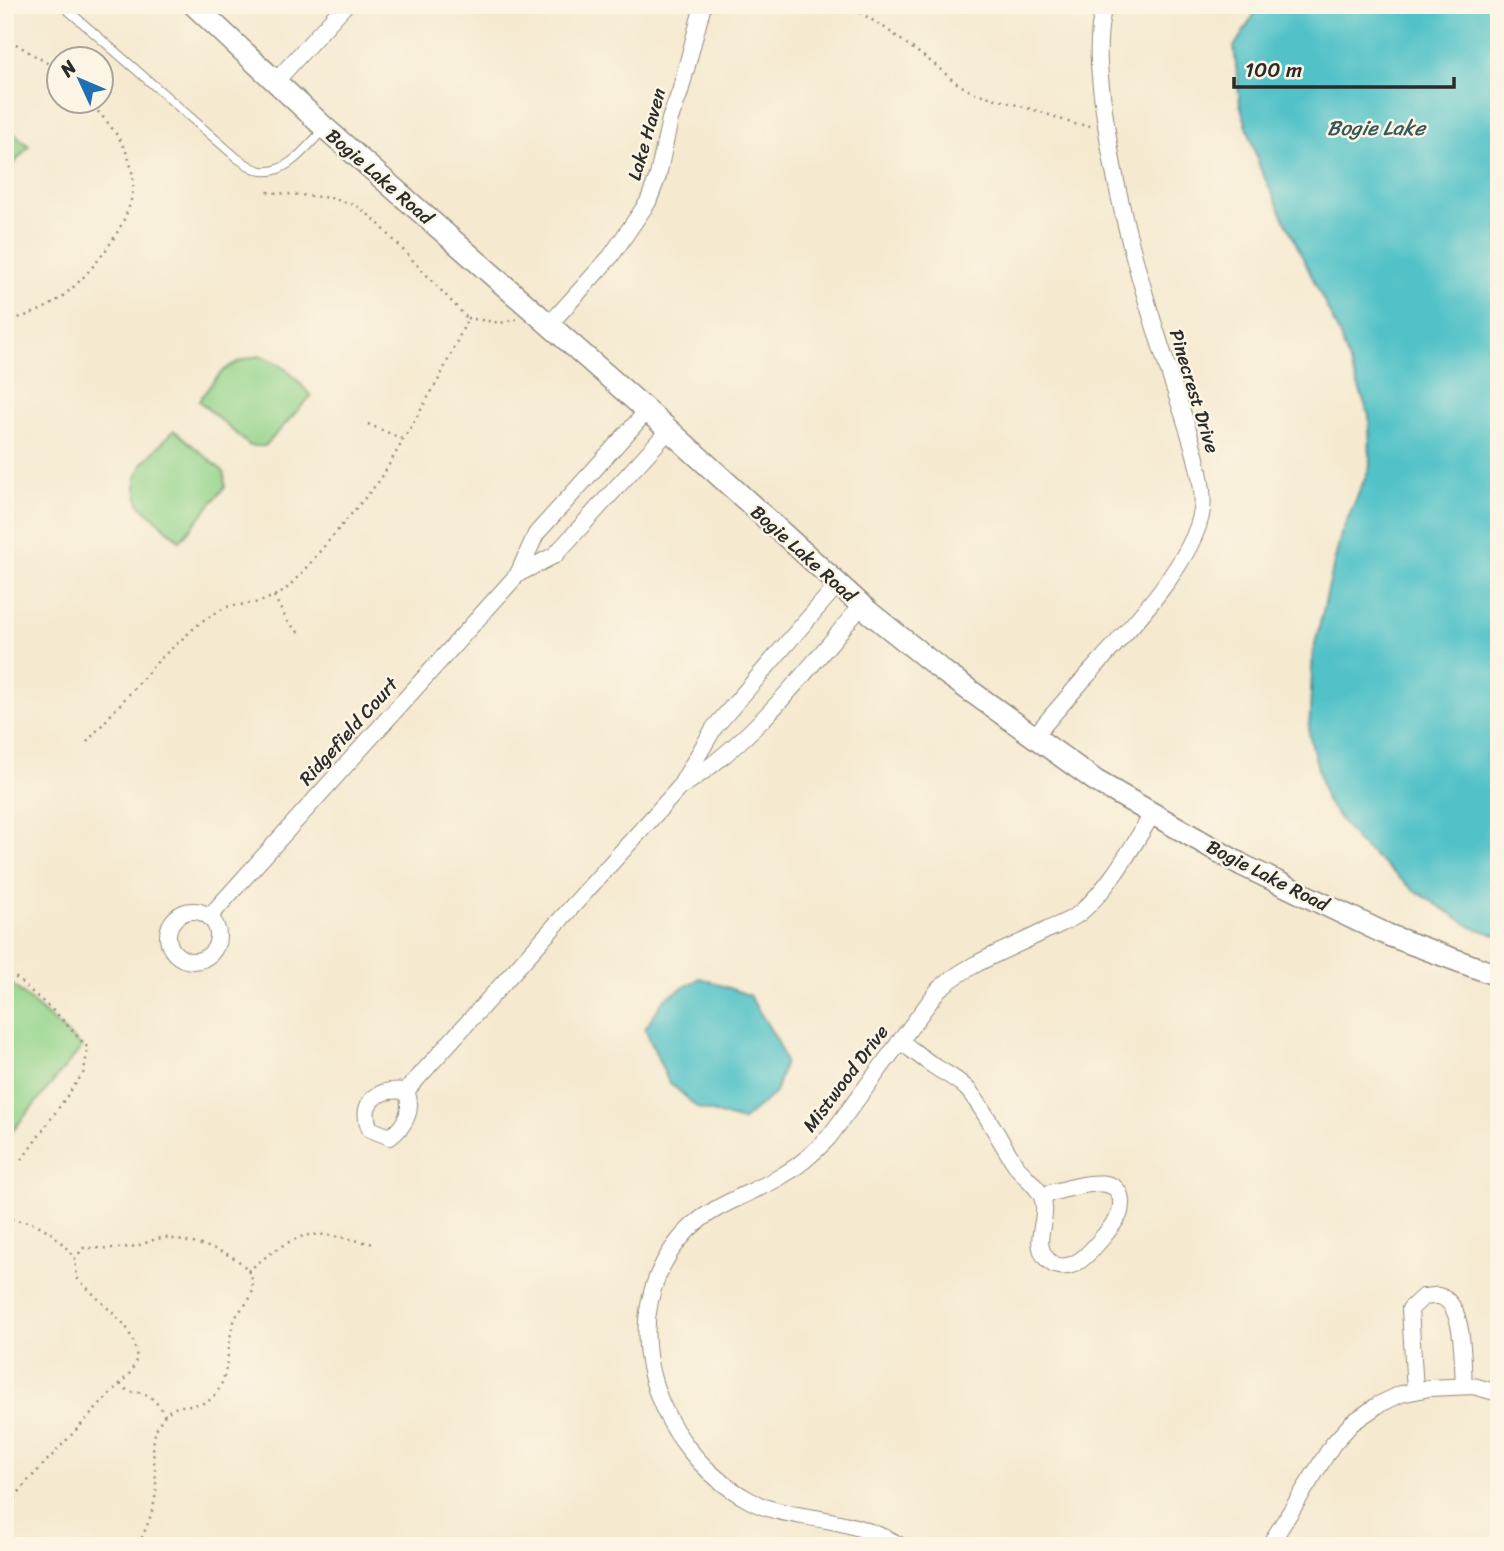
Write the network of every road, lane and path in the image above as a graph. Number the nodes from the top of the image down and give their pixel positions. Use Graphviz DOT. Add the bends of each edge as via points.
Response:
graph roads {
  1 [pos="62,5"];
  2 [pos="194,5"];
  3 [pos="345,5"];
  4 [pos="703,5"];
  5 [pos="848,5"];
  6 [pos="1104,5"];
  7 [pos="16,44"];
  8 [pos="46,62"];
  9 [pos="276,81"];
  10 [pos="102,116"];
  11 [pos="1105,123"];
  12 [pos="325,128"];
  13 [pos="267,192"];
  14 [pos="467,318"];
  15 [pos="543,320"];
  16 [pos="5,321"];
  17 [pos="647,411"];
  18 [pos="368,424"];
  19 [pos="669,430"];
  20 [pos="405,440"];
  21 [pos="518,574"];
  22 [pos="838,584"];
  23 [pos="274,596"];
  24 [pos="862,606"];
  25 [pos="300,635"];
  26 [pos="777,681"];
  27 [pos="1034,737"];
  28 [pos="87,742"];
  29 [pos="679,788"];
  30 [pos="1153,813"];
  31 [pos="210,916"];
  32 [pos="5,968"];
  33 [pos="1499,976"];
  34 [pos="900,1041"];
  35 [pos="406,1091"];
  36 [pos="5,1184"];
  37 [pos="1042,1195"];
  38 [pos="5,1216"];
  39 [pos="375,1244"];
  40 [pos="75,1259"];
  41 [pos="248,1271"];
  42 [pos="120,1384"];
  43 [pos="1464,1386"];
  44 [pos="1415,1391"];
  45 [pos="1499,1394"];
  46 [pos="165,1415"];
  47 [pos="5,1524"];
  48 [pos="138,1546"];
  49 [pos="901,1546"];
  50 [pos="1269,1546"];
  1 -- 12 [label="lane" via="251,167 277,169"];
  2 -- 9 [label="main road, Bogie Lake Road"];
  3 -- 9 [label="street"];
  4 -- 15 [label="street, Lake Haven" via="670,119 659,176 648,202 611,256"];
  5 -- 11 [label="path" via="972,92 1083,126"];
  6 -- 11 [label="street, Pinecrest Drive" via="1097,43"];
  7 -- 8 [label="path"];
  9 -- 12 [label="main road, Bogie Lake Road"];
  10 -- 16 [label="path" via="129,158 134,182 127,215 105,249 64,295 38,311"];
  11 -- 27 [label="street, Pinecrest Drive" via="1111,166 1145,296 1189,436 1202,510 1181,560 1163,587"];
  12 -- 15 [label="main road, Bogie Lake Road"];
  13 -- 14 [label="path" via="331,198 357,206"];
  14 -- 15 [label="path" via="501,323"];
  14 -- 20 [label="path"];
  15 -- 17 [label="main road, Bogie Lake Road"];
  17 -- 19 [label="main road, Bogie Lake Road"];
  17 -- 21 [label="street, Ridgefield Court" via="536,534"];
  18 -- 20 [label="path"];
  19 -- 21 [label="street, Ridgefield Court" via="555,555"];
  19 -- 22 [label="main road, Bogie Lake Road"];
  20 -- 23 [label="path" via="380,480 300,575"];
  21 -- 31 [label="street, Ridgefield Court"];
  22 -- 24 [label="main road, Bogie Lake Road"];
  22 -- 26 [label="street"];
  23 -- 25 [label="path"];
  23 -- 28 [label="path" via="226,607 202,621 159,660"];
  24 -- 26 [label="street"];
  24 -- 27 [label="main road, Bogie Lake Road"];
  26 -- 29 [label="street" via="732,749"];
  26 -- 29 [label="street" via="714,728"];
  27 -- 30 [label="main road, Bogie Lake Road" via="1096,781"];
  29 -- 35 [label="street"];
  30 -- 33 [label="main road, Bogie Lake Road" via="1242,865 1388,935"];
  30 -- 34 [label="street, Mistwood Drive" via="1119,867 1078,915 955,975"];
  32 -- 36 [label="path" via="88,1048 84,1072"];
  34 -- 37 [label="street" via="968,1090 1017,1166"];
  34 -- 49 [label="street, Mistwood Drive" via="841,1124 814,1153 783,1176 713,1209 689,1230 672,1251 649,1297 646,1345 649,1372 675,1428 721,1482 776,1510 854,1526"];
  37 -- 37 [label="street" via="1039,1241 1043,1255 1053,1265 1066,1267 1080,1261 1119,1217 1121,1203 1108,1184 1095,1181"];
  38 -- 40 [label="path" via="47,1230"];
  39 -- 41 [label="path" via="320,1235 304,1237 270,1252"];
  40 -- 41 [label="path" via="83,1248 136,1246 163,1237 215,1248"];
  40 -- 42 [label="path" via="77,1278 126,1326 134,1343 136,1358"];
  41 -- 46 [label="path" via="252,1290 235,1318 223,1382 204,1404 185,1404"];
  42 -- 46 [label="path" via="127,1391 144,1393"];
  42 -- 47 [label="path" via="24,1485"];
  43 -- 44 [label="street"];
  43 -- 44 [label="street" via="1458,1317 1452,1303 1440,1296 1423,1297 1410,1310"];
  43 -- 45 [label="street"];
  44 -- 50 [label="street" via="1378,1405 1352,1423 1333,1444"];
  46 -- 48 [label="path" via="152,1437 156,1492"];
}
